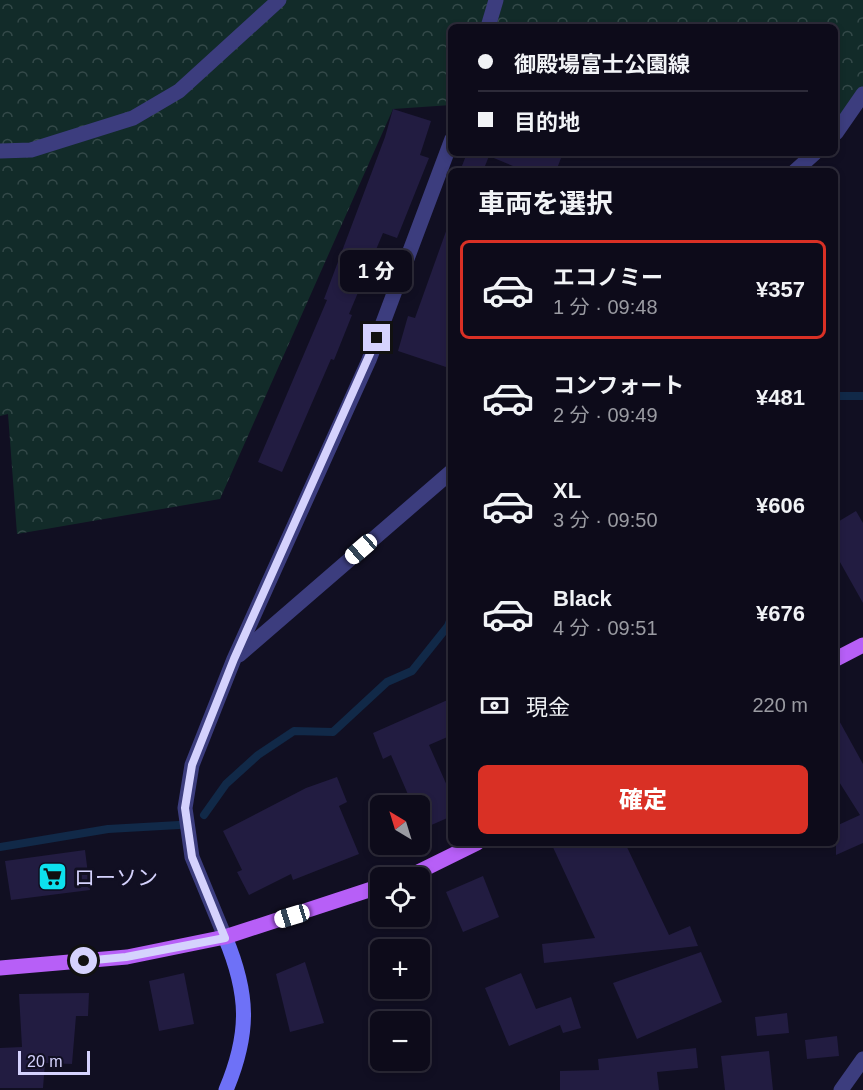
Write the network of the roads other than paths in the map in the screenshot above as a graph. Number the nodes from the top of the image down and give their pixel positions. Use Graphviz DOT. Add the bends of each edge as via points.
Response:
graph roads {
  1 [pos="279,0"];
  2 [pos="496,0"];
  3 [pos="489,24"];
  4 [pos="863,94"];
  5 [pos="838,130"];
  6 [pos="448,150"];
  7 [pos="0,151"];
  8 [pos="811,156"];
  9 [pos="798,168"];
  10 [pos="448,474"];
  11 [pos="863,645"];
  12 [pos="838,658"];
  13 [pos="234,659"];
  14 [pos="471,846"];
  15 [pos="428,867"];
  16 [pos="370,890"];
  17 [pos="225,938"];
  18 [pos="0,968"];
  19 [pos="863,1059"];
  20 [pos="226,1090"];
  21 [pos="841,1090"];
  1 -- 7 [label="street" via="179,91 133,118 31,150"];
  2 -- 3 [label="street"];
  4 -- 5 [label="street"];
  6 -- 13 [label="street" via="369,360"];
  8 -- 9 [label="street"];
  10 -- 13 [label="street"];
  11 -- 12 [label="main road"];
  13 -- 17 [label="street" via="192,765 185,808 192,857"];
  14 -- 15 [label="main road"];
  16 -- 17 [label="main road"];
  17 -- 18 [label="main road" via="126,957"];
  17 -- 20 [label="main road" via="245,1000 239,1060"];
  19 -- 21 [label="street"];
}
